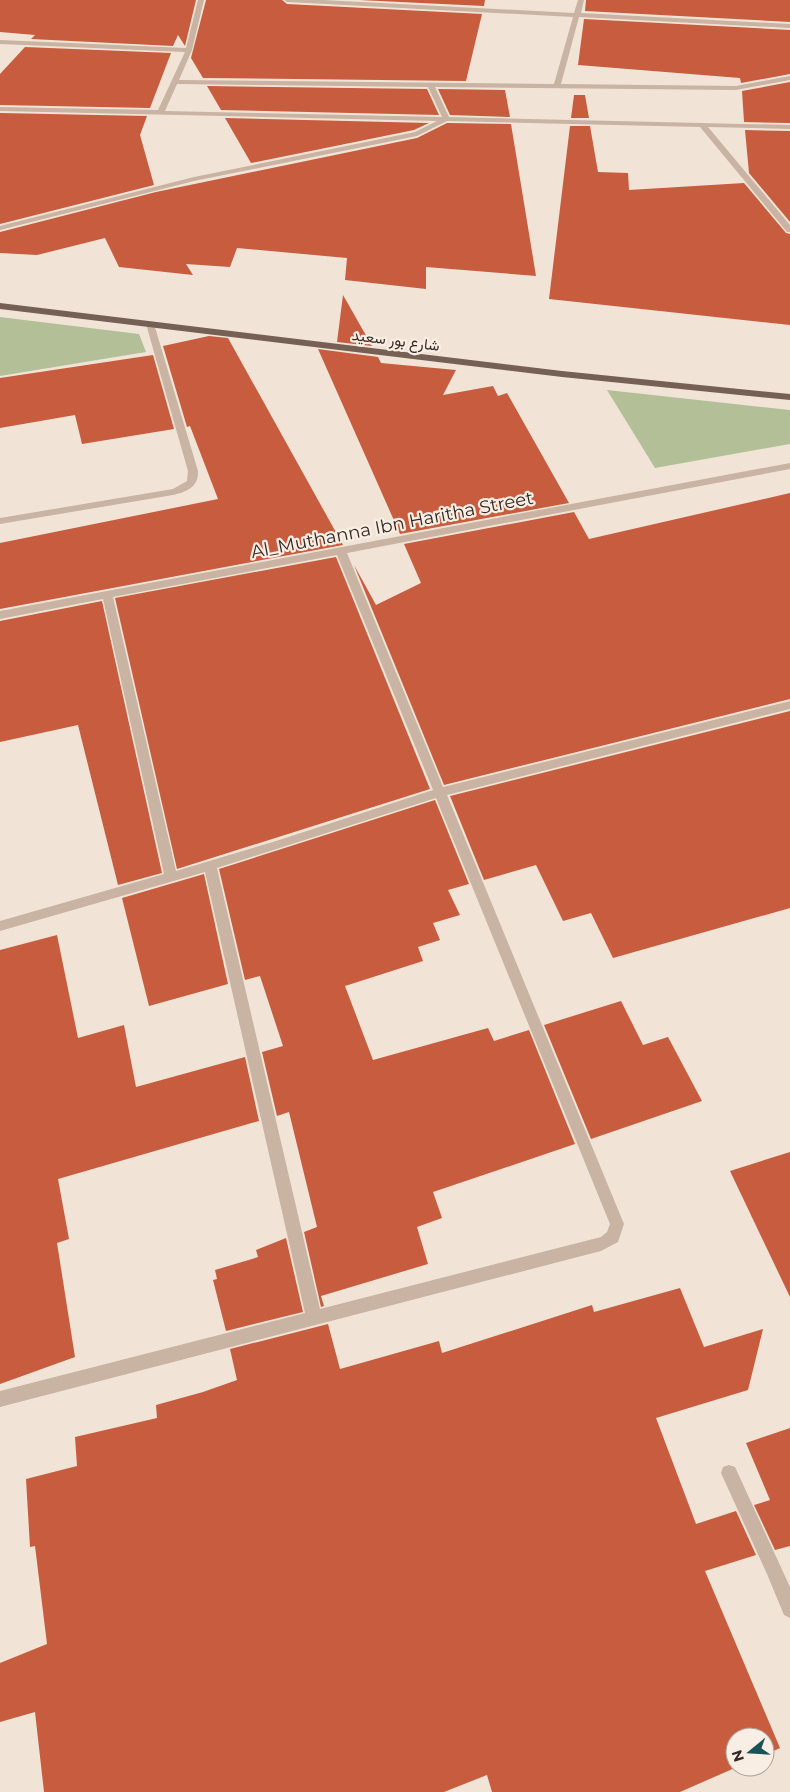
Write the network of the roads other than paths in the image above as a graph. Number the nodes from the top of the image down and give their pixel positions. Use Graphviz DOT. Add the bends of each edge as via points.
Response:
graph roads {
  1 [pos="201,0"];
  2 [pos="287,0"];
  3 [pos="581,0"];
  4 [pos="578,15"];
  5 [pos="790,26"];
  6 [pos="0,42"];
  7 [pos="189,50"];
  8 [pos="790,78"];
  9 [pos="174,82"];
  10 [pos="431,86"];
  11 [pos="558,87"];
  12 [pos="0,109"];
  13 [pos="160,113"];
  14 [pos="446,119"];
  15 [pos="702,125"];
  16 [pos="790,127"];
  17 [pos="0,228"];
  18 [pos="790,230"];
  19 [pos="0,306"];
  20 [pos="150,324"];
  21 [pos="790,397"];
  22 [pos="790,466"];
  23 [pos="0,521"];
  24 [pos="341,551"];
  25 [pos="108,595"];
  26 [pos="0,615"];
  27 [pos="790,706"];
  28 [pos="439,793"];
  29 [pos="210,866"];
  30 [pos="171,877"];
  31 [pos="0,926"];
  32 [pos="314,1318"];
  33 [pos="0,1399"];
  34 [pos="729,1473"];
  35 [pos="790,1609"];
  1 -- 7 [label="street"];
  2 -- 4 [label="street"];
  3 -- 4 [label="street"];
  4 -- 5 [label="street"];
  4 -- 11 [label="street"];
  6 -- 7 [label="street"];
  7 -- 9 [label="street"];
  8 -- 11 [label="street" via="736,88"];
  9 -- 10 [label="street"];
  9 -- 13 [label="street"];
  10 -- 11 [label="street"];
  10 -- 14 [label="street"];
  12 -- 13 [label="street"];
  13 -- 14 [label="street"];
  14 -- 15 [label="street"];
  14 -- 17 [label="street" via="403,138 194,179"];
  15 -- 16 [label="street"];
  15 -- 18 [label="street"];
  19 -- 20 [label="main road, شارع بور سعيد"];
  20 -- 21 [label="main road, شارع بور سعيد" via="562,374"];
  20 -- 23 [label="street" via="193,472 192,482 173,492"];
  22 -- 24 [label="street, Al_Muthanna Ibn Haritha Street"];
  24 -- 25 [label="street, Al_Muthanna Ibn Haritha Street"];
  24 -- 28 [label="street"];
  25 -- 26 [label="street, Al_Muthanna Ibn Haritha Street"];
  25 -- 30 [label="street"];
  27 -- 28 [label="street"];
  28 -- 29 [label="street"];
  28 -- 32 [label="street" via="617,1224 616,1233 610,1241 602,1244"];
  29 -- 30 [label="street"];
  29 -- 32 [label="street"];
  30 -- 31 [label="street"];
  32 -- 33 [label="street"];
  34 -- 35 [label="street"];
}
